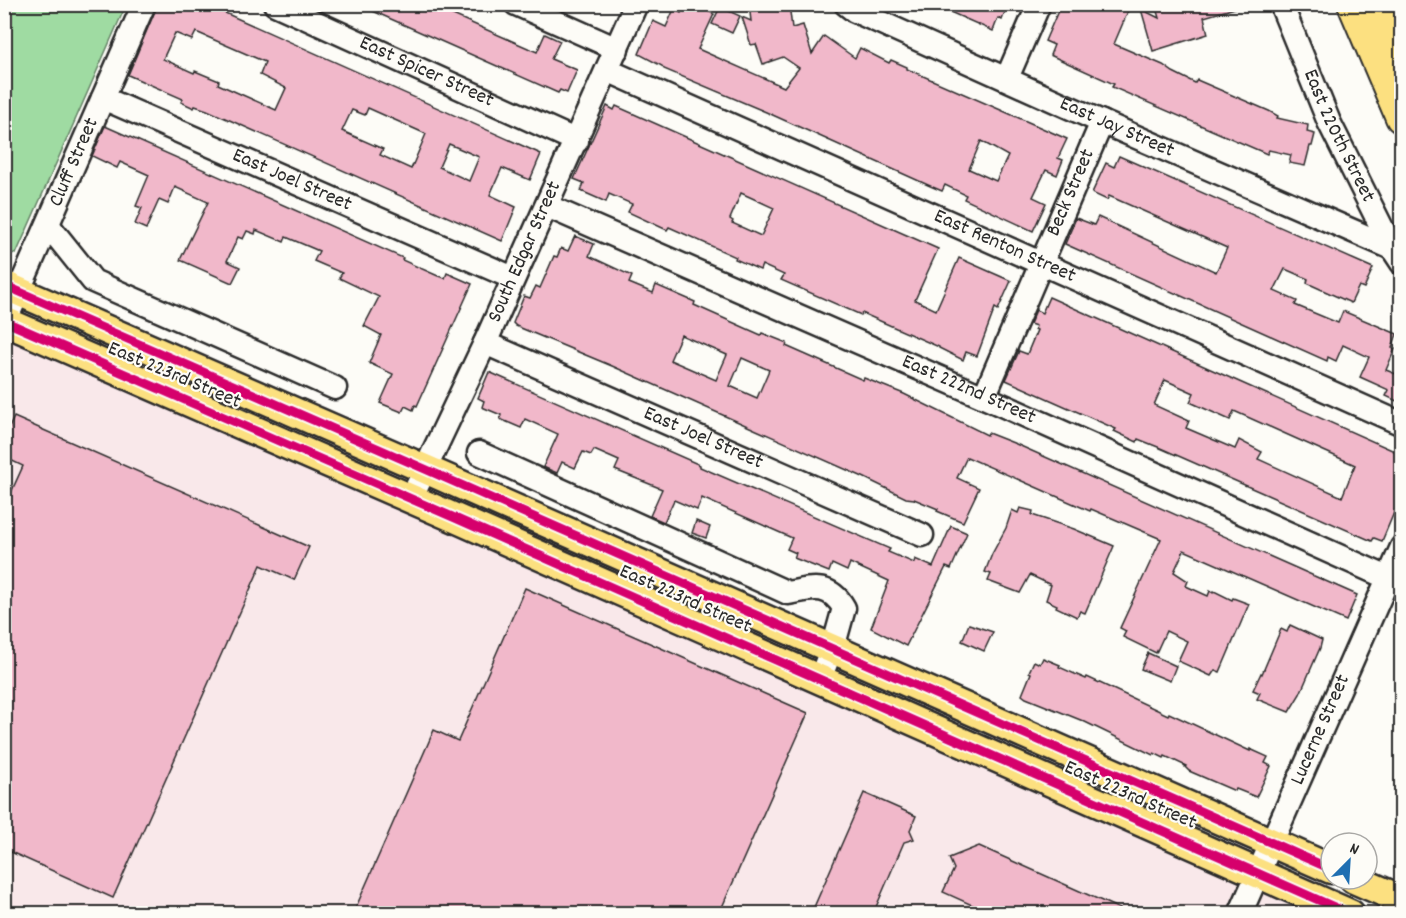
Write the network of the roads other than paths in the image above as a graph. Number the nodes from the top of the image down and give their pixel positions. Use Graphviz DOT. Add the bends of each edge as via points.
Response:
graph roads {
  1 [pos="144,4"];
  2 [pos="275,4"];
  3 [pos="516,4"];
  4 [pos="636,4"];
  5 [pos="846,4"];
  6 [pos="1039,4"];
  7 [pos="1281,4"];
  8 [pos="1354,4"];
  9 [pos="1371,4"];
  10 [pos="1383,4"];
  11 [pos="617,49"];
  12 [pos="1401,51"];
  13 [pos="607,70"];
  14 [pos="1401,74"];
  15 [pos="1007,78"];
  16 [pos="103,98"];
  17 [pos="1401,117"];
  18 [pos="1102,122"];
  19 [pos="577,141"];
  20 [pos="547,206"];
  21 [pos="48,225"];
  22 [pos="1396,255"];
  23 [pos="1043,263"];
  24 [pos="513,278"];
  25 [pos="12,288"];
  26 [pos="5,322"];
  27 [pos="485,343"];
  28 [pos="335,388"];
  29 [pos="984,397"];
  30 [pos="1401,424"];
  31 [pos="479,453"];
  32 [pos="425,469"];
  33 [pos="411,499"];
  34 [pos="922,535"];
  35 [pos="1401,547"];
  36 [pos="1388,578"];
  37 [pos="832,648"];
  38 [pos="820,679"];
  39 [pos="1271,843"];
  40 [pos="1319,864"];
  41 [pos="1258,873"];
  42 [pos="1379,890"];
  43 [pos="1401,900"];
  44 [pos="1240,914"];
  45 [pos="1350,914"];
  1 -- 16 [label="street, Cluff Street"];
  2 -- 19 [label="street, East Spicer Street"];
  3 -- 11 [label="street"];
  4 -- 11 [label="street, South Edgar Street"];
  5 -- 15 [label="street, East Jay Street"];
  6 -- 15 [label="street"];
  7 -- 22 [label="street, East 220th Street" via="1329,122"];
  8 -- 17 [label="highway"];
  9 -- 14 [label="highway"];
  10 -- 12 [label="highway"];
  11 -- 13 [label="street, South Edgar Street"];
  13 -- 19 [label="street, South Edgar Street"];
  13 -- 23 [label="street, East Renton Street"];
  15 -- 18 [label="street, East Jay Street"];
  16 -- 21 [label="street, Cluff Street"];
  16 -- 24 [label="street, East Joel Street"];
  18 -- 22 [label="street, East Jay Street"];
  18 -- 23 [label="street, Beck Street"];
  19 -- 20 [label="street, South Edgar Street"];
  20 -- 24 [label="street, South Edgar Street"];
  20 -- 29 [label="street, East 222nd Street"];
  21 -- 25 [label="street, Cluff Street"];
  21 -- 28 [label="street" via="93,281"];
  23 -- 29 [label="street, Beck Street"];
  23 -- 30 [label="street, East Renton Street"];
  24 -- 27 [label="street, South Edgar Street"];
  25 -- 26 [label="street, Cluff Street"];
  25 -- 32 [label="main road, East 223rd Street"];
  26 -- 33 [label="main road, East 223rd Street"];
  27 -- 32 [label="street, South Edgar Street"];
  27 -- 34 [label="street, East Joel Street"];
  29 -- 36 [label="street, East 222nd Street"];
  31 -- 37 [label="street" via="788,593 812,588 837,596 844,608"];
  32 -- 33 [label="street, South Edgar Street"];
  32 -- 37 [label="main road, East 223rd Street"];
  33 -- 38 [label="main road, East 223rd Street"];
  35 -- 36 [label="street, Lucerne Street"];
  36 -- 39 [label="street, Lucerne Street"];
  37 -- 38 [label="street"];
  37 -- 39 [label="main road, East 223rd Street"];
  38 -- 41 [label="main road, East 223rd Street"];
  39 -- 40 [label="main road, East 223rd Street"];
  39 -- 41 [label="street, Lucerne Street"];
  41 -- 44 [label="street, Lucerne Street"];
  41 -- 45 [label="main road, East 223rd Street"];
  42 -- 43 [label="main road"];
}
